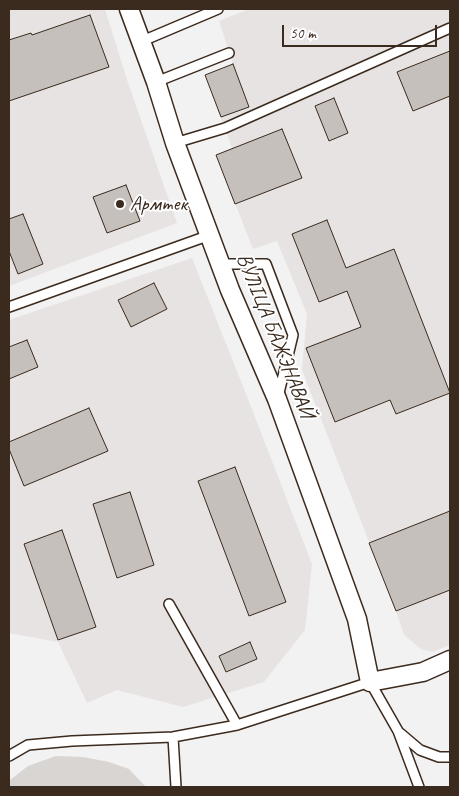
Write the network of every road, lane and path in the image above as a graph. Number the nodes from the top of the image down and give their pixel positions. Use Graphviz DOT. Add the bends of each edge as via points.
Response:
graph roads {
  1 [pos="129,9"];
  2 [pos="218,9"];
  3 [pos="450,28"];
  4 [pos="140,42"];
  5 [pos="229,53"];
  6 [pos="156,82"];
  7 [pos="175,143"];
  8 [pos="210,235"];
  9 [pos="222,264"];
  10 [pos="9,307"];
  11 [pos="277,399"];
  12 [pos="169,604"];
  13 [pos="450,660"];
  14 [pos="370,682"];
  15 [pos="237,724"];
  16 [pos="398,731"];
  17 [pos="174,737"];
  18 [pos="9,756"];
  19 [pos="450,757"];
  20 [pos="176,787"];
  21 [pos="420,787"];
  1 -- 4 [label="street, ВУЛІЦА БАЖЭНАВАЙ"];
  2 -- 4 [label="lane"];
  3 -- 7 [label="lane" via="225,128"];
  4 -- 6 [label="street, ВУЛІЦА БАЖЭНАВАЙ"];
  5 -- 6 [label="lane"];
  6 -- 7 [label="street, ВУЛІЦА БАЖЭНАВАЙ"];
  7 -- 8 [label="street, ВУЛІЦА БАЖЭНАВАЙ"];
  8 -- 9 [label="street, ВУЛІЦА БАЖЭНАВАЙ"];
  8 -- 10 [label="lane"];
  9 -- 11 [label="street, ВУЛІЦА БАЖЭНАВАЙ"];
  9 -- 11 [label="lane" via="266,264 293,335"];
  11 -- 14 [label="street, ВУЛІЦА БАЖЭНАВАЙ" via="357,618"];
  12 -- 15 [label="lane"];
  13 -- 14 [label="street" via="423,672"];
  14 -- 15 [label="lane"];
  14 -- 16 [label="lane"];
  15 -- 17 [label="lane"];
  16 -- 19 [label="lane" via="420,750"];
  16 -- 21 [label="lane"];
  17 -- 18 [label="lane" via="28,745"];
  17 -- 20 [label="lane"];
}
